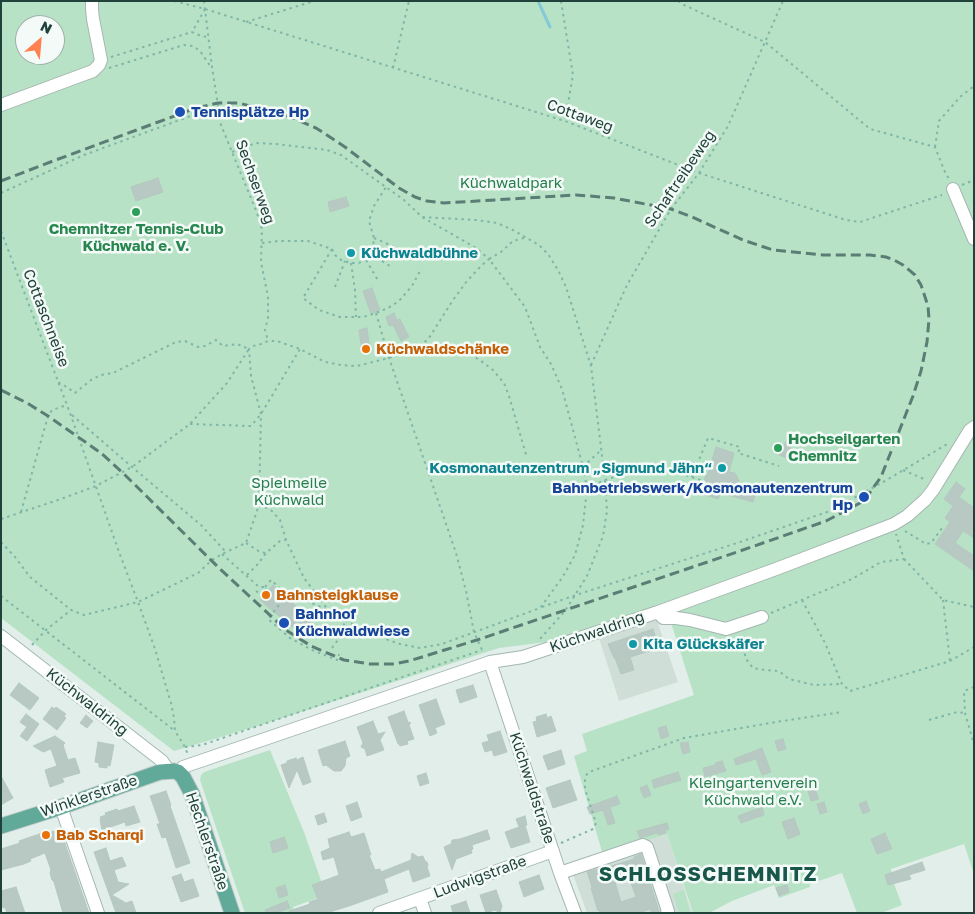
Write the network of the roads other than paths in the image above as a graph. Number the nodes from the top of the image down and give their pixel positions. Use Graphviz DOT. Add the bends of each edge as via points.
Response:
graph roads {
  1 [pos="92,1"];
  2 [pos="1,105"];
  3 [pos="953,189"];
  4 [pos="974,239"];
  5 [pos="974,427"];
  6 [pos="658,612"];
  7 [pos="762,617"];
  8 [pos="1,636"];
  9 [pos="490,662"];
  10 [pos="173,772"];
  11 [pos="61,807"];
  12 [pos="1,826"];
  13 [pos="552,849"];
  14 [pos="560,873"];
  15 [pos="420,899"];
  16 [pos="98,913"];
  17 [pos="232,913"];
  18 [pos="379,913"];
  19 [pos="425,913"];
  20 [pos="576,913"];
  21 [pos="668,913"];
  1 -- 2 [label="street" via="103,65"];
  3 -- 4 [label="street"];
  5 -- 6 [label="street, Küchwaldring" via="929,495 920,506 896,523"];
  6 -- 7 [label="street" via="663,618 726,628"];
  6 -- 9 [label="street, Küchwaldring" via="523,658"];
  8 -- 10 [label="street, Küchwaldring" via="162,760"];
  9 -- 10 [label="street, Küchwaldring"];
  9 -- 13 [label="street, Küchwaldstraße"];
  10 -- 11 [label="main road, Winklerstraße" via="160,772"];
  10 -- 17 [label="main road, Hechlerstraße" via="183,777 192,794"];
  11 -- 12 [label="main road, Winklerstraße"];
  11 -- 16 [label="street"];
  13 -- 14 [label="street, Küchwaldstraße"];
  13 -- 15 [label="street, Ludwigstraße"];
  14 -- 20 [label="street, Küchwaldstraße"];
  14 -- 21 [label="street" via="647,846"];
  15 -- 18 [label="street, Ludwigstraße"];
  15 -- 19 [label="street"];
}
